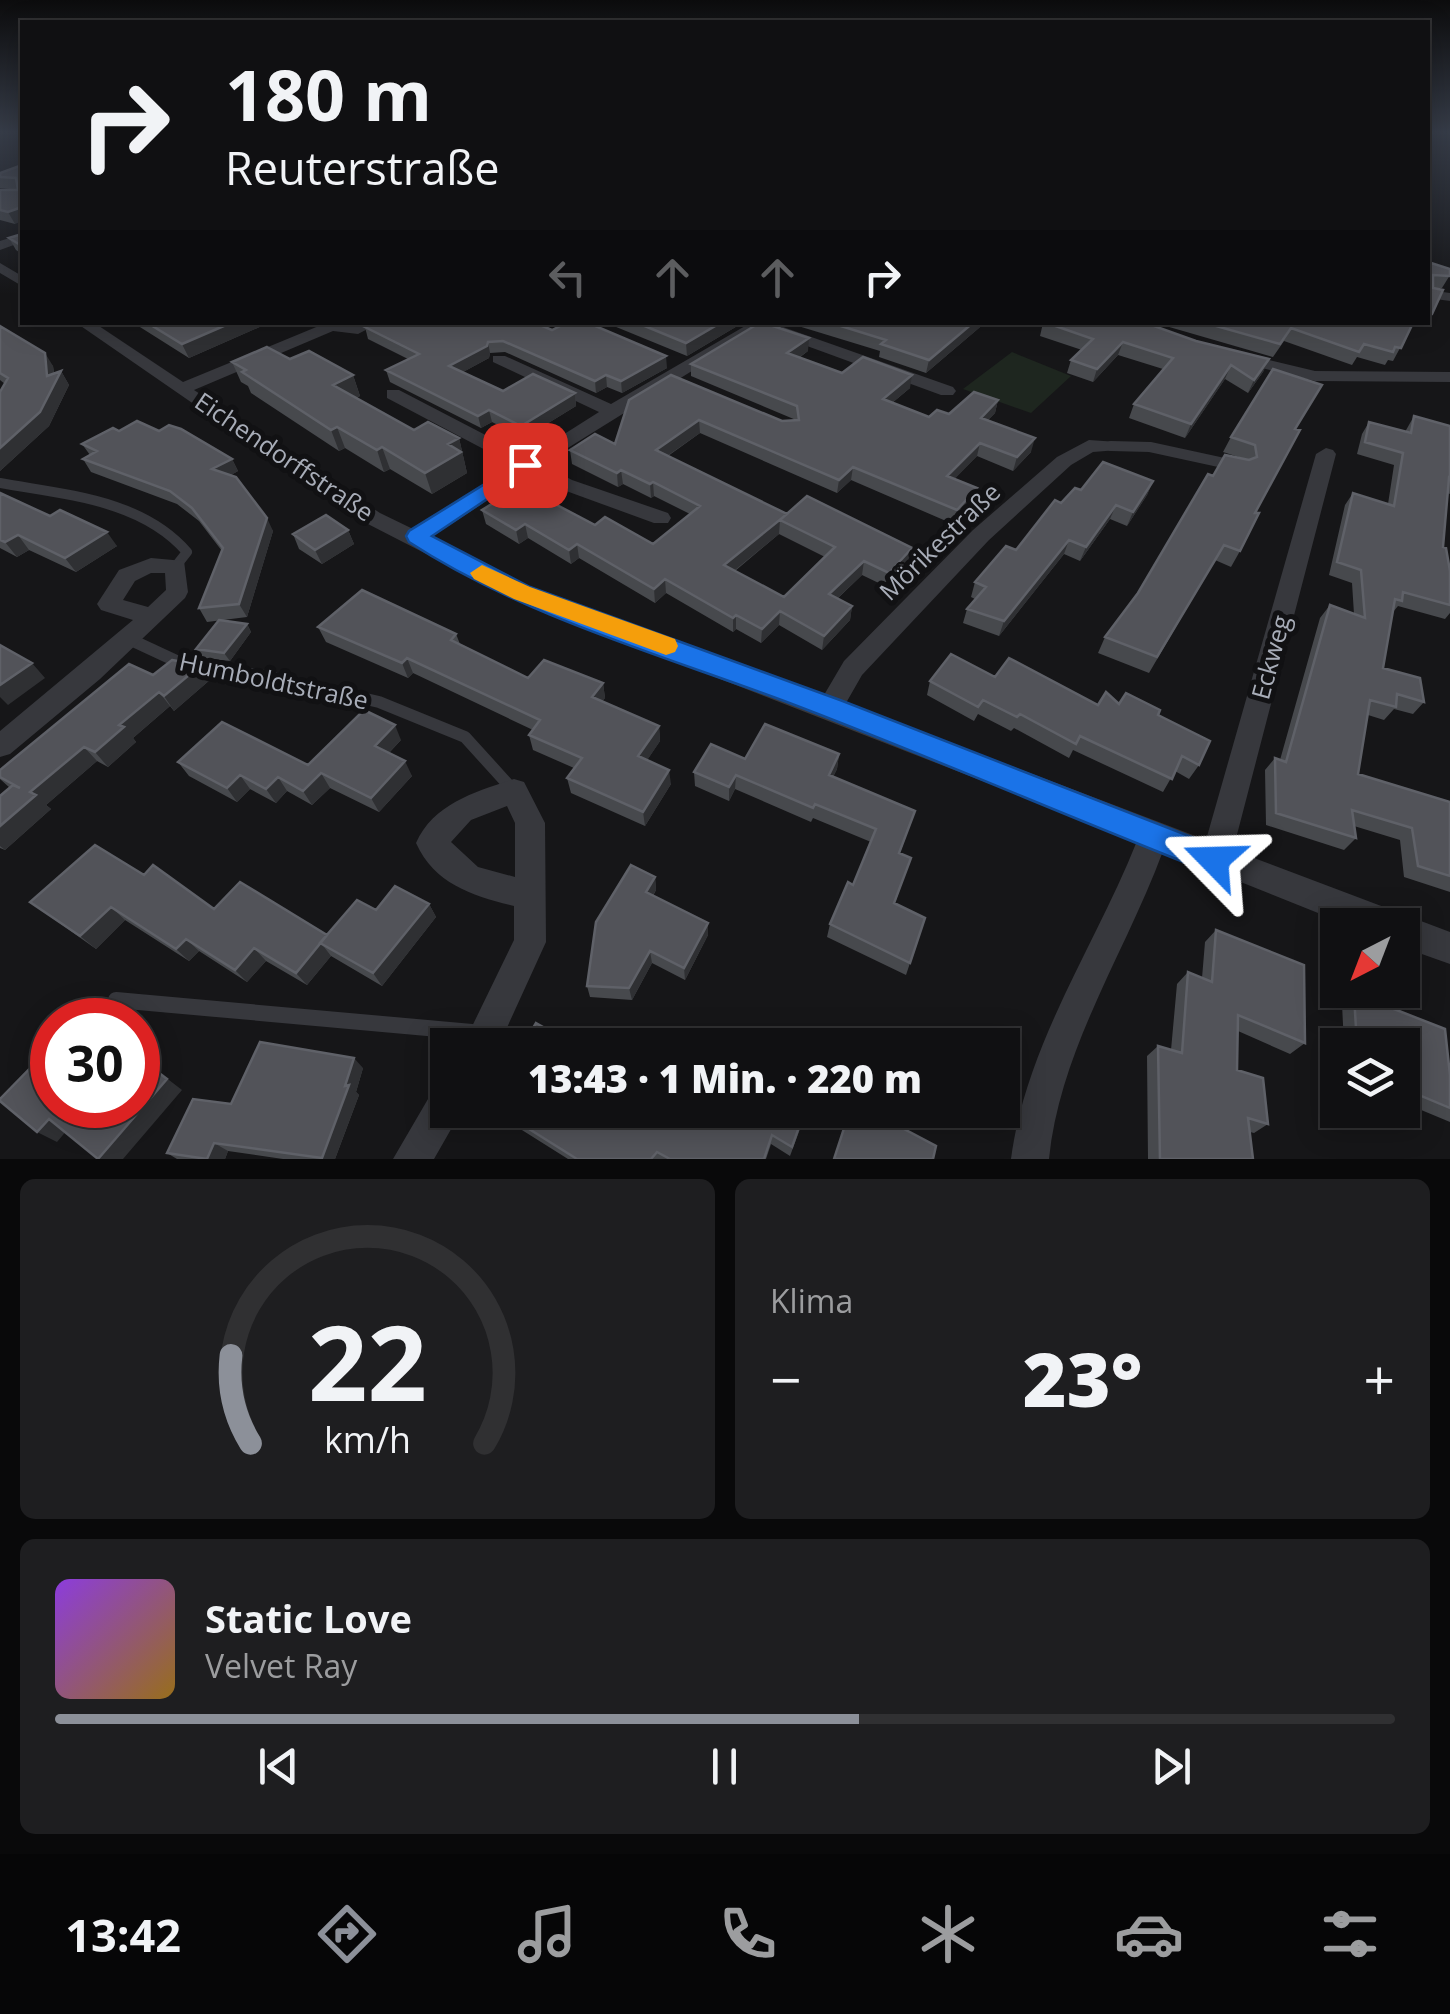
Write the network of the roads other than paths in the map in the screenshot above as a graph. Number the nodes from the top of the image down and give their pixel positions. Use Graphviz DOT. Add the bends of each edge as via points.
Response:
graph roads {
  1 [pos="85,325"];
  2 [pos="330,325"];
  3 [pos="337,325"];
  4 [pos="367,325"];
  5 [pos="759,325"];
  6 [pos="767,325"];
  7 [pos="1215,352"];
  8 [pos="500,359"];
  9 [pos="1450,377"];
  10 [pos="184,388"];
  11 [pos="947,391"];
  12 [pos="394,394"];
  13 [pos="612,411"];
  14 [pos="1111,446"];
  15 [pos="1326,454"];
  16 [pos="525,465"];
  17 [pos="1242,467"];
  18 [pos="0,483"];
  19 [pos="661,518"];
  20 [pos="416,536"];
  21 [pos="176,566"];
  22 [pos="152,617"];
  23 [pos="129,639"];
  24 [pos="830,708"];
  25 [pos="2,742"];
  26 [pos="514,791"];
  27 [pos="1154,836"];
  28 [pos="1214,860"];
  29 [pos="528,894"];
  30 [pos="1342,908"];
  31 [pos="1420,937"];
  32 [pos="1450,948"];
  33 [pos="160,1005"];
  34 [pos="489,1028"];
  35 [pos="430,1033"];
  36 [pos="431,1128"];
  37 [pos="412,1159"];
  38 [pos="1030,1159"];
  1 -- 10 [label="street, Eichendorffstraße"];
  2 -- 10 [label="street, Eichendorffstraße"];
  3 -- 4 [label="street, Eichendorffstraße"];
  5 -- 13 [label="street"];
  6 -- 11 [label="street"];
  7 -- 9 [label="street" via="1316,376"];
  8 -- 13 [label="street"];
  10 -- 20 [label="street, Eichendorffstraße" via="374,518"];
  12 -- 16 [label="street"];
  13 -- 16 [label="street"];
  14 -- 17 [label="lane" via="1150,447"];
  14 -- 24 [label="street, Mörikestraße" via="1089,446 1064,461 981,536 853,668"];
  15 -- 28 [label="street, Eckweg"];
  16 -- 19 [label="street"];
  16 -- 20 [label="street"];
  18 -- 21 [label="lane" via="108,504 176,534 187,552"];
  20 -- 24 [label="street, Eichendorffstraße" via="522,593"];
  21 -- 22 [label="street" via="177,592"];
  21 -- 22 [label="street" via="146,564 122,575 108,604"];
  22 -- 23 [label="street"];
  23 -- 25 [label="street"];
  23 -- 26 [label="lane, Humboldtstraße" via="187,666 379,702 465,737"];
  24 -- 27 [label="street, Eichendorffstraße"];
  26 -- 29 [label="street, Humboldtstraße" via="530,822"];
  26 -- 29 [label="street" via="460,811 431,843 469,880"];
  27 -- 28 [label="street, Eichendorffstraße"];
  27 -- 38 [label="street" via="1065,1034 1031,1125"];
  28 -- 30 [label="street, Eichendorffstraße"];
  29 -- 34 [label="street, Humboldtstraße" via="530,942"];
  31 -- 32 [label="street"];
  33 -- 35 [label="lane"];
  36 -- 37 [label="street"];
}
